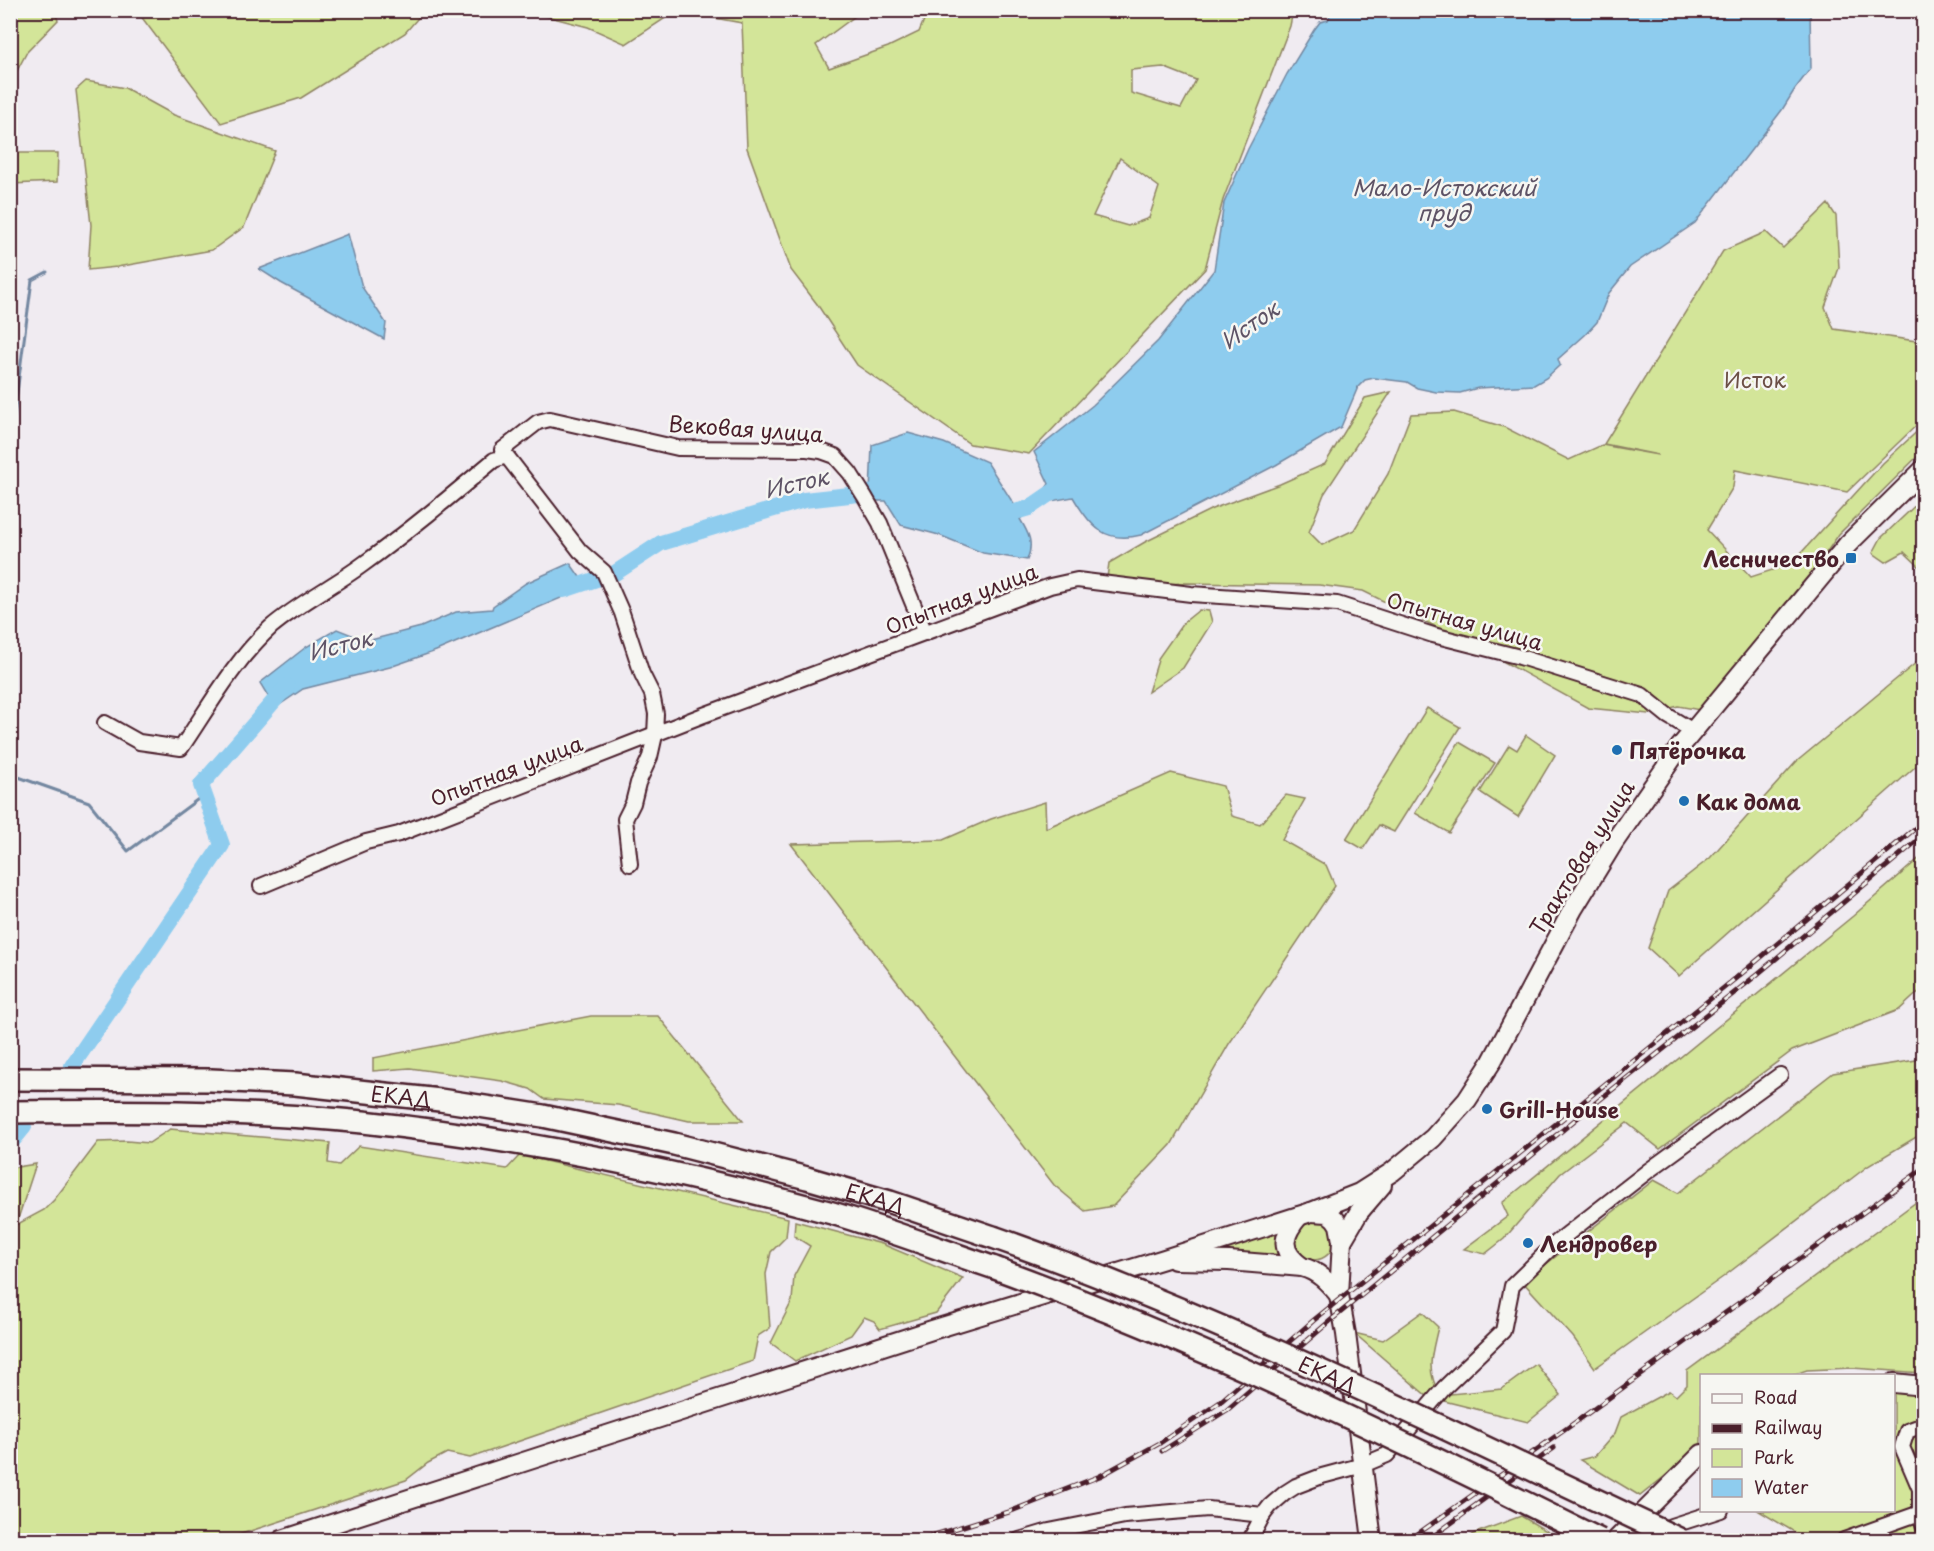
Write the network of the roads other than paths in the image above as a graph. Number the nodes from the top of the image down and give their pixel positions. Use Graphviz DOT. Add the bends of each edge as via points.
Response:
graph roads {
  1 [pos="504,453"];
  2 [pos="1923,469"];
  3 [pos="925,633"];
  4 [pos="105,723"];
  5 [pos="1693,731"];
  6 [pos="656,735"];
  7 [pos="630,864"];
  8 [pos="261,886"];
  9 [pos="1780,1075"];
  10 [pos="10,1079"];
  11 [pos="10,1112"];
  12 [pos="1392,1172"];
  13 [pos="1305,1214"];
  14 [pos="1342,1244"];
  15 [pos="1164,1259"];
  16 [pos="1307,1268"];
  17 [pos="1339,1295"];
  18 [pos="1895,1383"];
  19 [pos="1923,1386"];
  20 [pos="1923,1428"];
  21 [pos="1898,1449"];
  22 [pos="1700,1455"];
  23 [pos="1363,1465"];
  24 [pos="1922,1489"];
  25 [pos="1716,1512"];
  26 [pos="1920,1513"];
  27 [pos="1263,1515"];
  28 [pos="1923,1527"];
  29 [pos="1622,1534"];
  30 [pos="282,1540"];
  31 [pos="1019,1540"];
  32 [pos="1250,1540"];
  33 [pos="1372,1540"];
  34 [pos="1600,1540"];
  35 [pos="1681,1540"];
  36 [pos="1844,1540"];
  1 -- 3 [label="street, Вековая улица" via="538,422 550,419 678,448 790,448 835,456 850,473 880,524"];
  1 -- 4 [label="street, Вековая улица" via="391,544 272,627 242,658 181,748 139,742"];
  1 -- 6 [label="street" via="580,551 606,577 652,694"];
  2 -- 5 [label="main road, Трактовая улица" via="1848,544"];
  3 -- 5 [label="street, Опытная улица" via="1050,586 1077,580 1191,594 1337,604 1642,695"];
  3 -- 6 [label="street, Опытная улица"];
  5 -- 12 [label="main road, Трактовая улица" via="1609,849 1467,1100 1433,1138"];
  6 -- 7 [label="street" via="625,819"];
  6 -- 8 [label="street, Опытная улица" via="399,834 366,842"];
  9 -- 23 [label="street" via="1557,1242 1512,1286 1503,1331 1444,1388 1387,1455"];
  10 -- 35 [label="highway, ЕКАД, bridge" via="295,1084 440,1100 543,1116 807,1178 891,1202 1095,1275 1312,1366"];
  11 -- 34 [label="highway, ЕКАД, bridge" via="249,1113 363,1122 615,1161 835,1214 995,1268 1144,1326 1457,1468"];
  12 -- 13 [label="main road" via="1359,1192"];
  12 -- 14 [label="main road" via="1359,1212"];
  13 -- 14 [label="main road" via="1328,1213 1339,1226"];
  13 -- 15 [label="main road"];
  13 -- 16 [label="main road" via="1287,1230 1285,1239 1293,1261"];
  14 -- 16 [label="main road" via="1331,1263 1322,1268"];
  14 -- 17 [label="main road"];
  15 -- 16 [label="main road"];
  15 -- 30 [label="main road"];
  16 -- 17 [label="main road"];
  17 -- 23 [label="main road"];
  18 -- 19 [label="main road"];
  20 -- 21 [label="street" via="1907,1431"];
  21 -- 24 [label="street"];
  22 -- 29 [label="main road"];
  23 -- 27 [label="street" via="1296,1486"];
  23 -- 33 [label="main road"];
  24 -- 26 [label="street"];
  25 -- 29 [label="street" via="1646,1538"];
  26 -- 28 [label="street"];
  26 -- 36 [label="street"];
  27 -- 31 [label="street" via="1208,1509 1125,1516"];
  27 -- 32 [label="street"];
}
